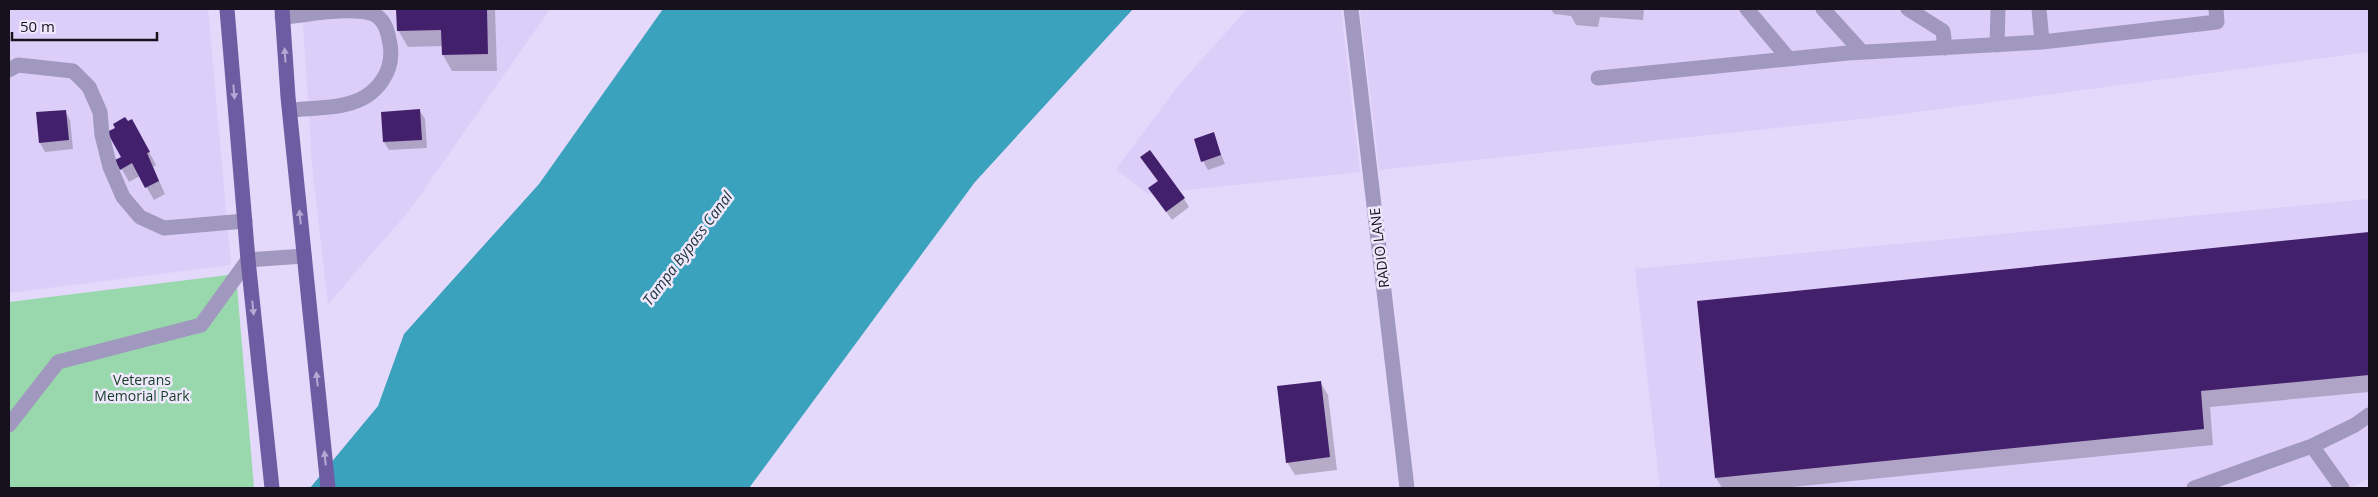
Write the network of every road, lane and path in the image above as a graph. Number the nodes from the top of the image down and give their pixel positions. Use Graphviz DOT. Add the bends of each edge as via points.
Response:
graph roads {
  1 [pos="227,9"];
  2 [pos="1351,9"];
  3 [pos="1746,9"];
  4 [pos="1823,9"];
  5 [pos="1908,9"];
  6 [pos="1998,9"];
  7 [pos="2039,9"];
  8 [pos="2216,9"];
  9 [pos="282,13"];
  10 [pos="2042,42"];
  11 [pos="1996,45"];
  12 [pos="1945,48"];
  13 [pos="1862,52"];
  14 [pos="1789,59"];
  15 [pos="9,70"];
  16 [pos="1598,78"];
  17 [pos="290,110"];
  18 [pos="245,221"];
  19 [pos="304,256"];
  20 [pos="248,260"];
  21 [pos="2369,415"];
  22 [pos="9,425"];
  23 [pos="2312,446"];
  24 [pos="272,486"];
  25 [pos="328,488"];
  26 [pos="1407,488"];
  27 [pos="2194,488"];
  28 [pos="2342,488"];
  1 -- 18 [label="main road, one-way"];
  2 -- 26 [label="street, RADIO LANE"];
  3 -- 14 [label="street"];
  4 -- 13 [label="street"];
  5 -- 12 [label="street" via="1943,31"];
  6 -- 11 [label="street"];
  7 -- 10 [label="street"];
  8 -- 10 [label="street" via="2217,22"];
  17 -- 9 [label="main road, one-way"];
  9 -- 17 [label="street" via="372,13 386,23 391,44 390,67 374,93 347,104"];
  10 -- 11 [label="street"];
  11 -- 12 [label="street"];
  12 -- 13 [label="street"];
  13 -- 14 [label="street"];
  14 -- 16 [label="street"];
  15 -- 18 [label="street" via="18,65 73,71 89,87 100,112 110,167 123,197 140,217 164,228"];
  19 -- 17 [label="main road, one-way"];
  18 -- 20 [label="main road"];
  19 -- 20 [label="street"];
  25 -- 19 [label="main road, one-way"];
  20 -- 22 [label="street" via="201,325 58,362"];
  20 -- 24 [label="main road, one-way"];
  21 -- 23 [label="street"];
  23 -- 27 [label="street"];
  23 -- 28 [label="street"];
}
